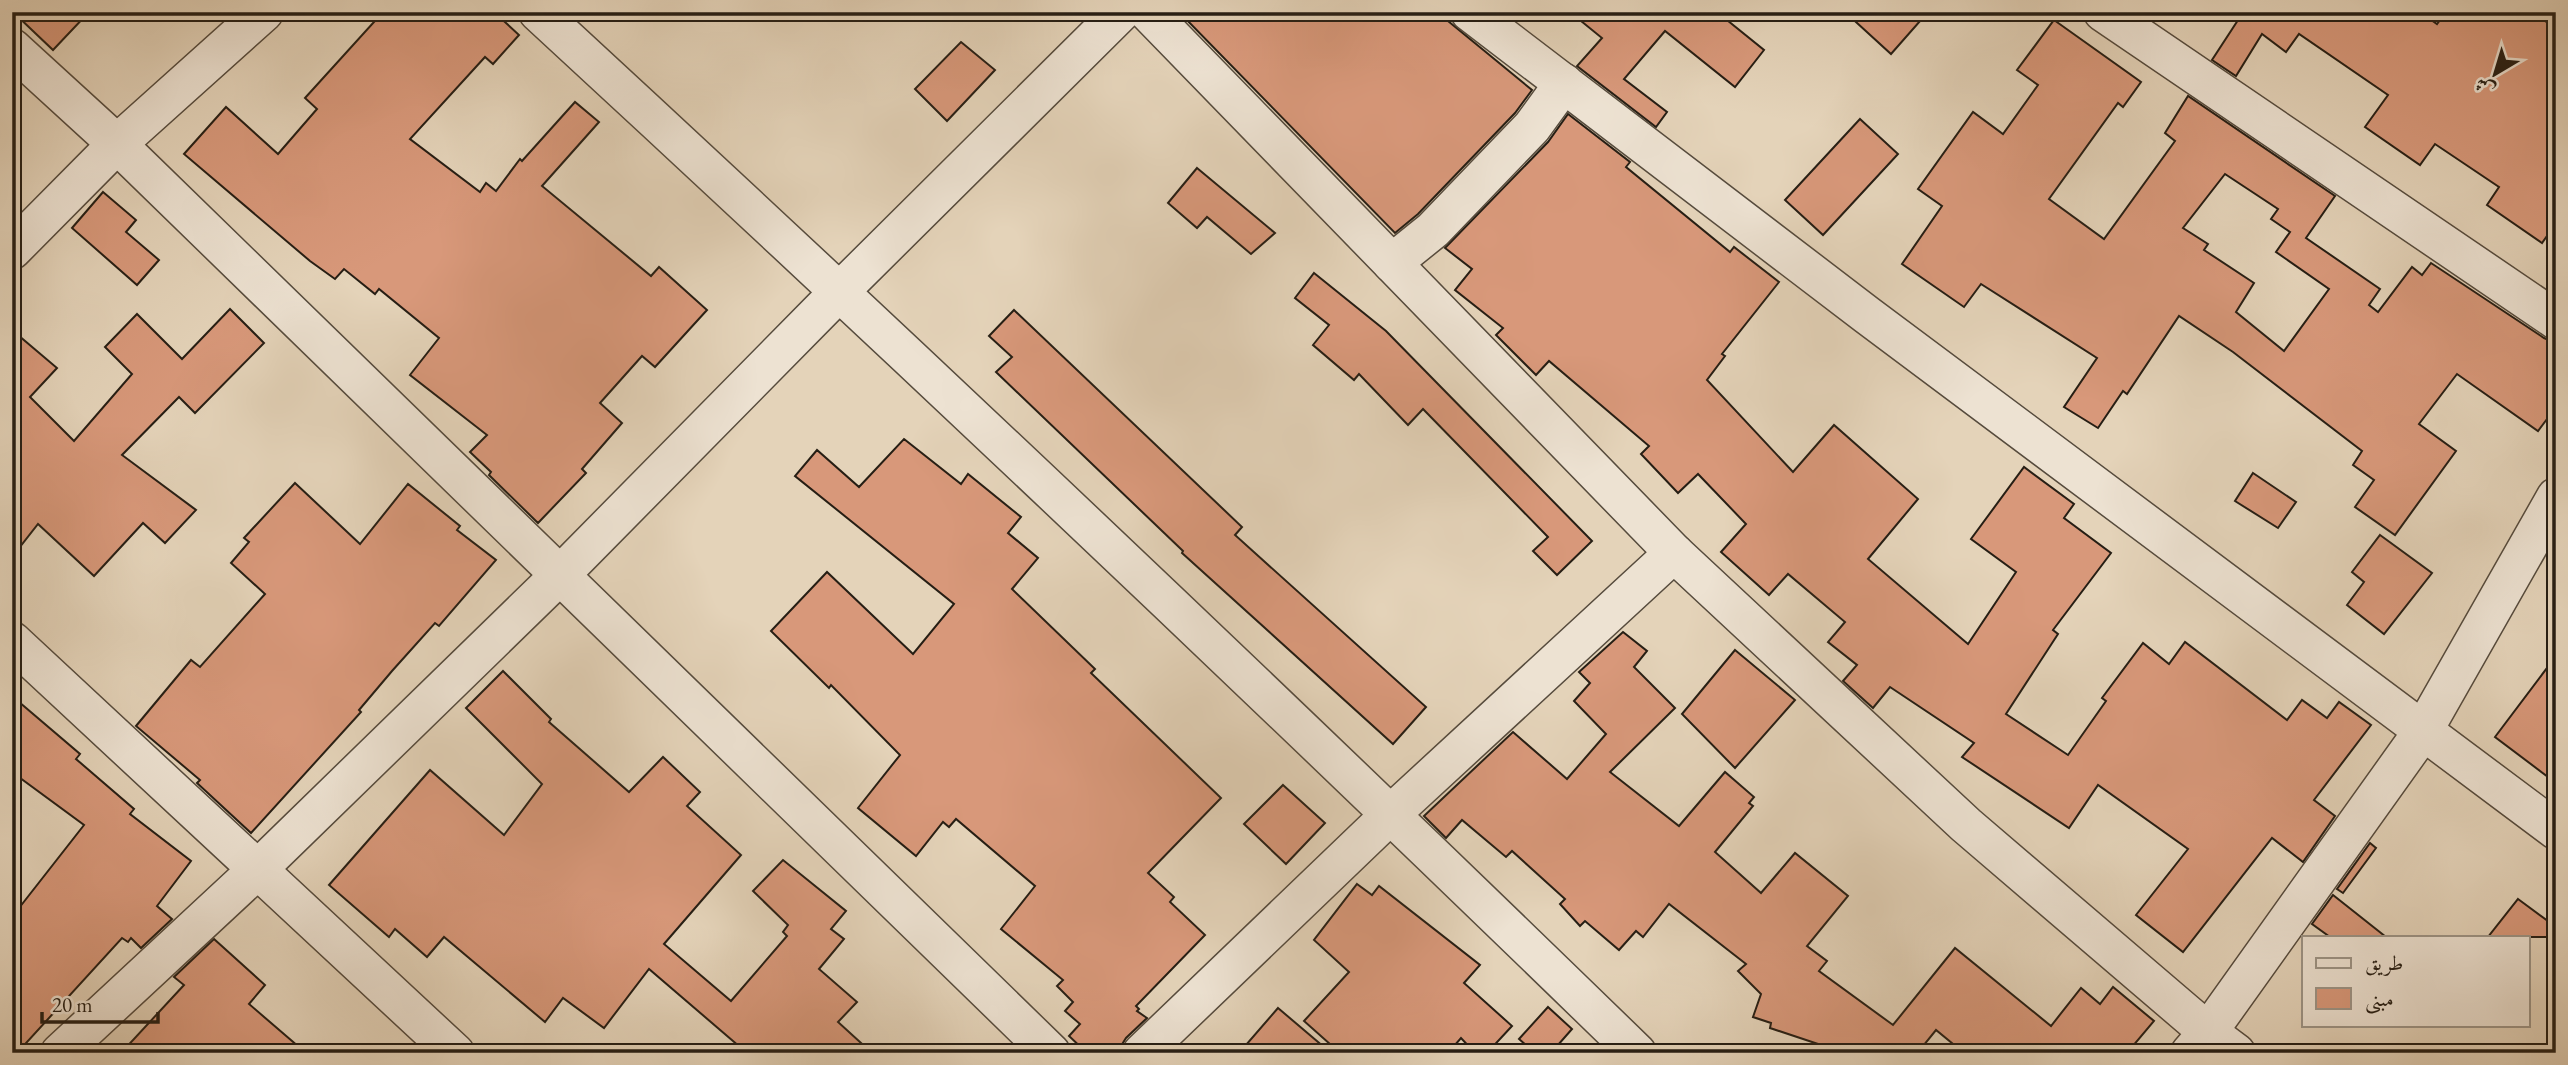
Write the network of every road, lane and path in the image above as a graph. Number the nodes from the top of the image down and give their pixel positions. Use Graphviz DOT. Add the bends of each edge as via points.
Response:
graph roads {
  1 [pos="264,12"];
  2 [pos="538,12"];
  3 [pos="1121,12"];
  4 [pos="1149,12"];
  5 [pos="1470,12"];
  6 [pos="2104,12"];
  7 [pos="12,48"];
  8 [pos="1564,83"];
  9 [pos="117,144"];
  10 [pos="12,250"];
  11 [pos="1392,263"];
  12 [pos="840,291"];
  13 [pos="2556,320"];
  14 [pos="2556,496"];
  15 [pos="1674,553"];
  16 [pos="561,574"];
  17 [pos="12,641"];
  18 [pos="2423,731"];
  19 [pos="1391,814"];
  20 [pos="2556,831"];
  21 [pos="257,870"];
  22 [pos="2212,1046"];
  23 [pos="60,1053"];
  24 [pos="455,1053"];
  25 [pos="1051,1053"];
  26 [pos="1142,1053"];
  27 [pos="1637,1053"];
  1 -- 9 [label="street"];
  2 -- 12 [label="street"];
  3 -- 12 [label="street"];
  4 -- 11 [label="street"];
  5 -- 8 [label="street"];
  6 -- 13 [label="street"];
  7 -- 9 [label="street"];
  8 -- 11 [label="street" via="1532,127 1433,230"];
  8 -- 18 [label="street"];
  9 -- 10 [label="street"];
  9 -- 16 [label="street"];
  11 -- 15 [label="street"];
  12 -- 16 [label="street"];
  12 -- 19 [label="street"];
  14 -- 18 [label="street"];
  15 -- 19 [label="street"];
  15 -- 22 [label="street"];
  16 -- 21 [label="street"];
  16 -- 25 [label="street"];
  17 -- 21 [label="street"];
  18 -- 20 [label="street"];
  18 -- 22 [label="street"];
  19 -- 26 [label="street"];
  19 -- 27 [label="street"];
  21 -- 23 [label="street"];
  21 -- 24 [label="street"];
}
